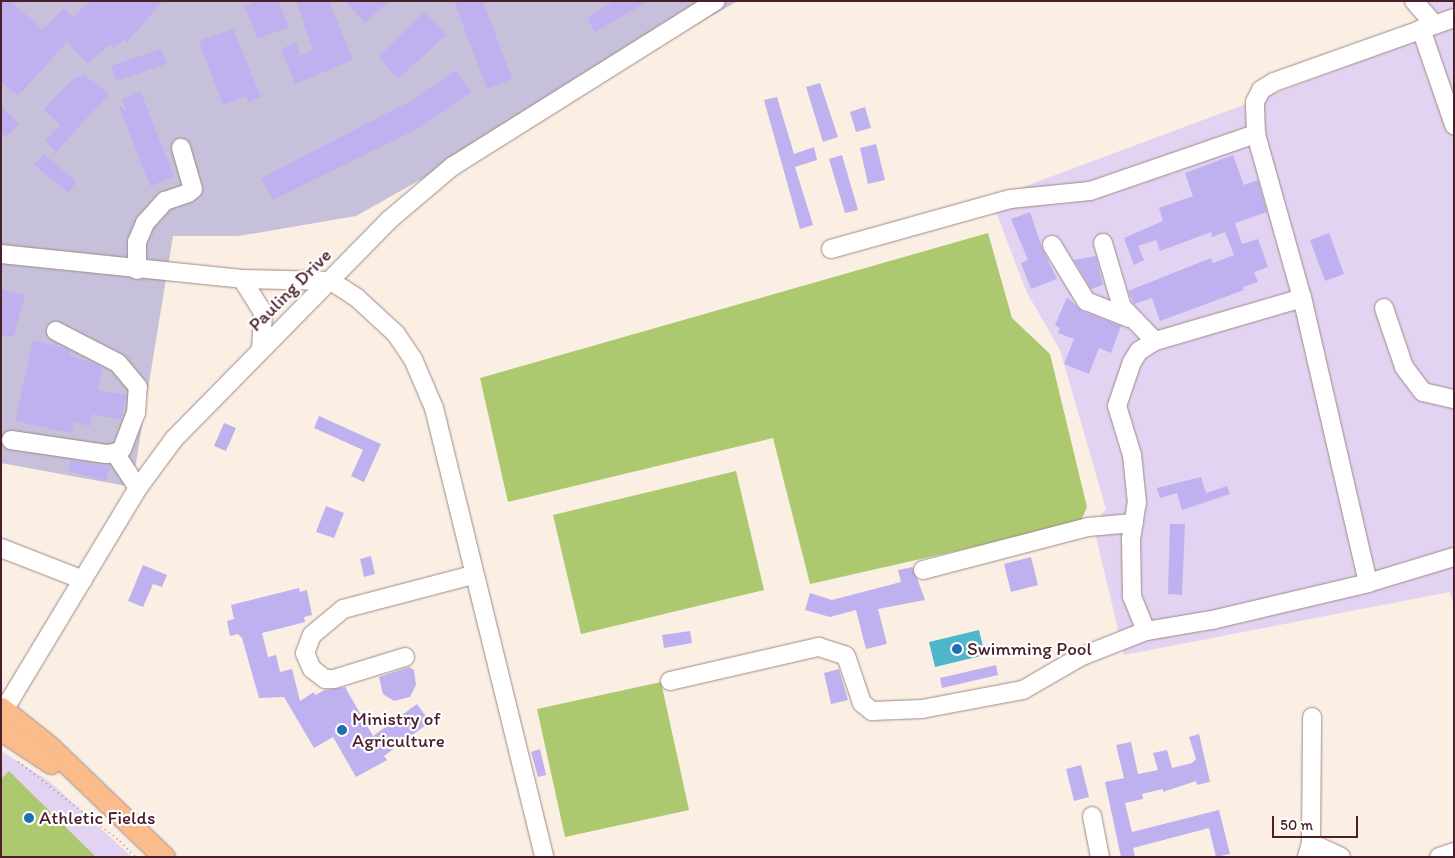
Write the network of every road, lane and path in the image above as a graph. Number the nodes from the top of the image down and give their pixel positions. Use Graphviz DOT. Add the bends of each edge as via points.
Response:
graph roads {
  1 [pos="716,1"];
  2 [pos="1414,1"];
  3 [pos="1454,18"];
  4 [pos="1428,26"];
  5 [pos="1454,125"];
  6 [pos="1256,134"];
  7 [pos="181,148"];
  8 [pos="1103,243"];
  9 [pos="1052,245"];
  10 [pos="832,249"];
  11 [pos="1,254"];
  12 [pos="137,270"];
  13 [pos="242,279"];
  14 [pos="331,281"];
  15 [pos="1302,298"];
  16 [pos="1384,308"];
  17 [pos="1129,318"];
  18 [pos="56,331"];
  19 [pos="1155,341"];
  20 [pos="261,348"];
  21 [pos="1454,399"];
  22 [pos="11,440"];
  23 [pos="115,453"];
  24 [pos="138,488"];
  25 [pos="1134,523"];
  26 [pos="1,548"];
  27 [pos="1454,556"];
  28 [pos="923,570"];
  29 [pos="473,575"];
  30 [pos="83,580"];
  31 [pos="1368,582"];
  32 [pos="1146,632"];
  33 [pos="406,657"];
  34 [pos="670,681"];
  35 [pos="2,716"];
  36 [pos="1312,717"];
  37 [pos="16,761"];
  38 [pos="1092,816"];
  39 [pos="1309,850"];
  40 [pos="1454,852"];
  41 [pos="135,857"];
  42 [pos="164,857"];
  43 [pos="544,857"];
  44 [pos="1100,857"];
  45 [pos="1341,857"];
  46 [pos="1439,857"];
  1 -- 14 [label="street, Pauling Drive" via="453,166 389,220"];
  2 -- 4 [label="street"];
  3 -- 4 [label="street"];
  4 -- 5 [label="street"];
  4 -- 6 [label="street" via="1274,82 1262,90 1255,102"];
  6 -- 10 [label="street" via="1090,191 1010,199"];
  6 -- 15 [label="street"];
  7 -- 12 [label="street" via="193,188 188,194 165,201 145,222 137,242"];
  8 -- 17 [label="street" via="1122,307"];
  9 -- 17 [label="street" via="1086,301"];
  11 -- 12 [label="street"];
  12 -- 13 [label="street"];
  13 -- 14 [label="street"];
  13 -- 20 [label="street" via="263,312"];
  14 -- 20 [label="street, Pauling Drive"];
  14 -- 29 [label="street" via="380,318 396,334 416,366 434,408"];
  15 -- 19 [label="street"];
  15 -- 31 [label="street"];
  16 -- 21 [label="street" via="1404,366 1423,392"];
  17 -- 19 [label="street"];
  18 -- 23 [label="street" via="105,354 138,387 136,413 122,449"];
  19 -- 25 [label="street" via="1139,351 1132,362 1117,406 1132,455 1138,503"];
  20 -- 24 [label="street, Pauling Drive" via="174,439"];
  22 -- 23 [label="street"];
  23 -- 24 [label="street"];
  24 -- 30 [label="street, Pauling Drive"];
  25 -- 28 [label="street" via="1088,527"];
  25 -- 32 [label="street" via="1132,596"];
  26 -- 30 [label="street"];
  27 -- 31 [label="street"];
  29 -- 33 [label="street" via="342,609 312,635 305,652 312,669 325,679"];
  29 -- 43 [label="street"];
  30 -- 35 [label="street, Pauling Drive"];
  31 -- 32 [label="street" via="1212,620"];
  32 -- 34 [label="street" via="1080,657 1023,690 922,709 872,711 862,703 846,656 819,647"];
  35 -- 42 [label="main road" via="86,784"];
  36 -- 39 [label="street"];
  37 -- 41 [label="path" via="120,841"];
  38 -- 44 [label="street"];
  39 -- 45 [label="street"];
  40 -- 46 [label="street"];
}
